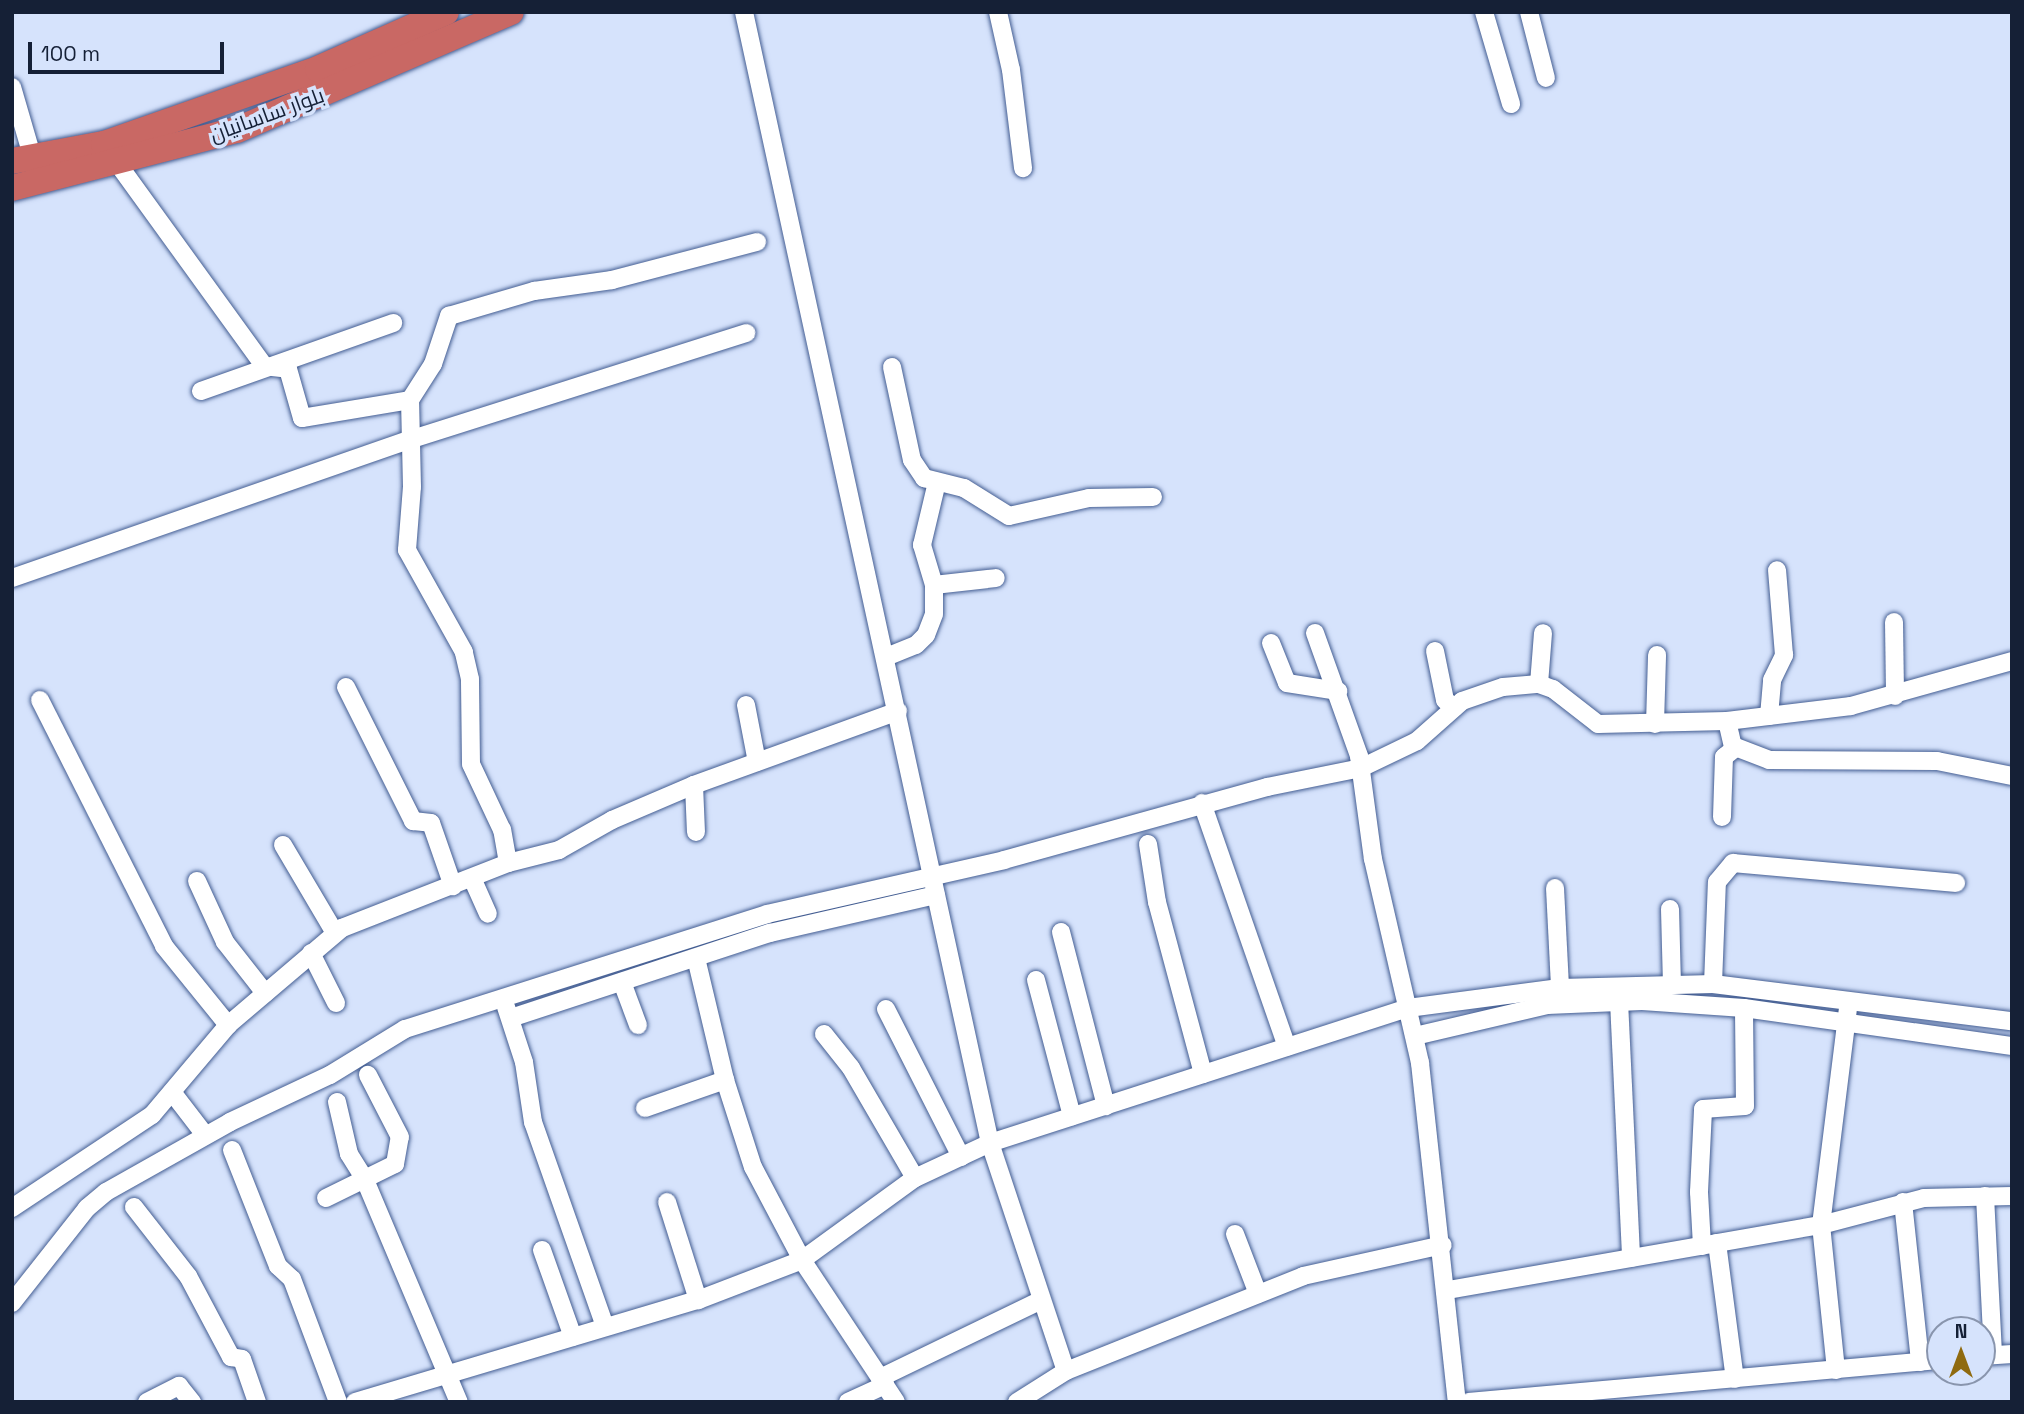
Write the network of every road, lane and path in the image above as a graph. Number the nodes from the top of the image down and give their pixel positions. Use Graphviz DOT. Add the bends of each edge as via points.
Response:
graph roads {
  1 [pos="446,12"];
  2 [pos="511,12"];
  3 [pos="744,12"];
  4 [pos="998,12"];
  5 [pos="1484,12"];
  6 [pos="1529,12"];
  7 [pos="1546,78"];
  8 [pos="12,87"];
  9 [pos="1511,104"];
  10 [pos="111,154"];
  11 [pos="22,159"];
  12 [pos="1023,168"];
  13 [pos="12,188"];
  14 [pos="757,242"];
  15 [pos="393,323"];
  16 [pos="746,333"];
  17 [pos="264,366"];
  18 [pos="891,367"];
  19 [pos="201,391"];
  20 [pos="410,400"];
  21 [pos="410,440"];
  22 [pos="937,482"];
  23 [pos="1153,497"];
  24 [pos="1777,570"];
  25 [pos="12,578"];
  26 [pos="996,578"];
  27 [pos="934,585"];
  28 [pos="1894,622"];
  29 [pos="1315,633"];
  30 [pos="1543,633"];
  31 [pos="1270,643"];
  32 [pos="1434,650"];
  33 [pos="1657,655"];
  34 [pos="886,657"];
  35 [pos="2012,661"];
  36 [pos="1539,684"];
  37 [pos="346,687"];
  38 [pos="1338,691"];
  39 [pos="1895,696"];
  40 [pos="40,700"];
  41 [pos="746,705"];
  42 [pos="1454,708"];
  43 [pos="898,711"];
  44 [pos="1769,716"];
  45 [pos="1727,721"];
  46 [pos="1656,724"];
  47 [pos="1735,748"];
  48 [pos="757,762"];
  49 [pos="1361,768"];
  50 [pos="2012,776"];
  51 [pos="694,785"];
  52 [pos="1202,803"];
  53 [pos="1722,817"];
  54 [pos="696,832"];
  55 [pos="1148,844"];
  56 [pos="283,845"];
  57 [pos="508,863"];
  58 [pos="932,874"];
  59 [pos="472,878"];
  60 [pos="197,881"];
  61 [pos="1956,883"];
  62 [pos="453,886"];
  63 [pos="1555,888"];
  64 [pos="936,895"];
  65 [pos="1670,909"];
  66 [pos="488,914"];
  67 [pos="1061,932"];
  68 [pos="335,933"];
  69 [pos="311,953"];
  70 [pos="696,958"];
  71 [pos="1036,980"];
  72 [pos="622,982"];
  73 [pos="1672,983"];
  74 [pos="1707,984"];
  75 [pos="1560,988"];
  76 [pos="265,993"];
  77 [pos="503,1001"];
  78 [pos="1849,1001"];
  79 [pos="1619,1002"];
  80 [pos="336,1003"];
  81 [pos="1700,1003"];
  82 [pos="1408,1008"];
  83 [pos="1744,1008"];
  84 [pos="886,1009"];
  85 [pos="511,1018"];
  86 [pos="1846,1020"];
  87 [pos="2012,1021"];
  88 [pos="228,1025"];
  89 [pos="638,1025"];
  90 [pos="824,1034"];
  91 [pos="1415,1035"];
  92 [pos="2012,1046"];
  93 [pos="1287,1047"];
  94 [pos="368,1074"];
  95 [pos="1203,1074"];
  96 [pos="725,1080"];
  97 [pos="172,1092"];
  98 [pos="337,1102"];
  99 [pos="1106,1106"];
  100 [pos="645,1108"];
  101 [pos="1072,1116"];
  102 [pos="205,1135"];
  103 [pos="990,1143"];
  104 [pos="232,1150"];
  105 [pos="961,1157"];
  106 [pos="915,1178"];
  107 [pos="365,1180"];
  108 [pos="1986,1196"];
  109 [pos="2012,1196"];
  110 [pos="326,1198"];
  111 [pos="667,1202"];
  112 [pos="1903,1202"];
  113 [pos="134,1207"];
  114 [pos="12,1208"];
  115 [pos="1821,1225"];
  116 [pos="1235,1234"];
  117 [pos="1443,1245"];
  118 [pos="1710,1245"];
  119 [pos="542,1250"];
  120 [pos="1631,1258"];
  121 [pos="802,1260"];
  122 [pos="1448,1290"];
  123 [pos="1258,1294"];
  124 [pos="698,1300"];
  125 [pos="1041,1300"];
  126 [pos="12,1303"];
  127 [pos="1988,1316"];
  128 [pos="605,1326"];
  129 [pos="573,1337"];
  130 [pos="1926,1361"];
  131 [pos="1920,1362"];
  132 [pos="1836,1370"];
  133 [pos="1066,1371"];
  134 [pos="447,1376"];
  135 [pos="1735,1379"];
  136 [pos="883,1381"];
  137 [pos="1038,1395"];
  138 [pos="147,1402"];
  139 [pos="192,1402"];
  140 [pos="257,1402"];
  141 [pos="338,1402"];
  142 [pos="355,1402"];
  143 [pos="459,1402"];
  144 [pos="848,1402"];
  145 [pos="896,1402"];
  146 [pos="1017,1402"];
  147 [pos="1457,1402"];
  148 [pos="1469,1402"];
  1 -- 10 [label="highway, بلوار ساسانیان"];
  2 -- 10 [label="highway, بلوار ساسانیان" via="237,130"];
  3 -- 34 [label="street"];
  4 -- 12 [label="street" via="1011,70"];
  5 -- 9 [label="street"];
  6 -- 7 [label="street"];
  8 -- 11 [label="street"];
  10 -- 11 [label="highway, بلوار ساسانیان"];
  10 -- 13 [label="highway, بلوار ساسانیان"];
  10 -- 17 [label="street"];
  14 -- 20 [label="street" via="612,280 534,291 449,316 433,364"];
  15 -- 17 [label="street"];
  16 -- 21 [label="street"];
  17 -- 19 [label="street"];
  17 -- 20 [label="street" via="288,369 302,418"];
  18 -- 22 [label="street" via="912,460 924,478"];
  20 -- 21 [label="street"];
  21 -- 25 [label="street"];
  21 -- 57 [label="street" via="407,550 464,652 470,679 471,764 502,830"];
  22 -- 23 [label="street" via="964,488 1009,516 1089,498"];
  22 -- 27 [label="street" via="922,545"];
  24 -- 44 [label="street" via="1784,655 1772,680"];
  26 -- 27 [label="street"];
  27 -- 34 [label="street" via="934,614 926,635 916,645"];
  28 -- 39 [label="street"];
  29 -- 38 [label="street"];
  30 -- 36 [label="street"];
  31 -- 38 [label="street" via="1287,683"];
  32 -- 42 [label="street" via="1445,700"];
  33 -- 46 [label="street"];
  34 -- 43 [label="street"];
  35 -- 39 [label="street"];
  36 -- 42 [label="street" via="1503,687"];
  36 -- 46 [label="street" via="1598,724"];
  37 -- 62 [label="street" via="413,821 431,823"];
  38 -- 49 [label="street"];
  39 -- 44 [label="street"];
  40 -- 88 [label="street" via="164,946"];
  41 -- 48 [label="street"];
  42 -- 49 [label="street" via="1417,741"];
  43 -- 48 [label="street"];
  43 -- 58 [label="street"];
  44 -- 45 [label="street"];
  45 -- 46 [label="street"];
  45 -- 47 [label="street"];
  47 -- 50 [label="street" via="1769,760 1937,761"];
  47 -- 53 [label="street" via="1724,757"];
  48 -- 51 [label="street"];
  49 -- 52 [label="street"];
  49 -- 82 [label="street" via="1373,859"];
  51 -- 54 [label="street"];
  51 -- 57 [label="street" via="612,820 559,850"];
  52 -- 58 [label="street" via="1004,860"];
  52 -- 93 [label="street"];
  55 -- 95 [label="street" via="1157,902"];
  56 -- 68 [label="street"];
  57 -- 59 [label="street"];
  58 -- 64 [label="street"];
  58 -- 77 [label="street" via="767,914"];
  59 -- 62 [label="street"];
  59 -- 66 [label="street"];
  60 -- 76 [label="street" via="225,942"];
  61 -- 74 [label="street" via="1732,863 1717,882"];
  62 -- 68 [label="street"];
  63 -- 75 [label="street"];
  64 -- 70 [label="street" via="821,919"];
  64 -- 103 [label="street"];
  65 -- 73 [label="street"];
  67 -- 99 [label="street"];
  68 -- 69 [label="street"];
  69 -- 76 [label="street"];
  69 -- 80 [label="street"];
  70 -- 72 [label="street"];
  70 -- 96 [label="street"];
  71 -- 101 [label="street"];
  72 -- 85 [label="street"];
  72 -- 89 [label="street"];
  73 -- 74 [label="street"];
  73 -- 75 [label="street"];
  74 -- 78 [label="street"];
  74 -- 81 [label="street"];
  75 -- 82 [label="street"];
  76 -- 88 [label="street"];
  77 -- 85 [label="street"];
  77 -- 102 [label="street" via="384,1038 330,1075"];
  78 -- 86 [label="street"];
  78 -- 87 [label="street"];
  79 -- 81 [label="street"];
  79 -- 91 [label="street" via="1547,1005"];
  79 -- 120 [label="street"];
  81 -- 83 [label="street"];
  82 -- 91 [label="street"];
  82 -- 93 [label="street"];
  83 -- 86 [label="street"];
  83 -- 118 [label="street" via="1745,1106 1703,1109 1699,1192"];
  84 -- 105 [label="street"];
  85 -- 128 [label="street" via="524,1062 533,1122"];
  86 -- 92 [label="street"];
  86 -- 115 [label="street"];
  88 -- 97 [label="street"];
  90 -- 106 [label="street" via="851,1068"];
  91 -- 117 [label="street"];
  93 -- 95 [label="street"];
  94 -- 107 [label="street" via="400,1138 395,1164"];
  95 -- 99 [label="street"];
  96 -- 100 [label="street"];
  96 -- 121 [label="street" via="753,1167"];
  97 -- 102 [label="street"];
  97 -- 114 [label="street" via="152,1115"];
  98 -- 107 [label="street" via="349,1154"];
  99 -- 101 [label="street"];
  101 -- 103 [label="street"];
  102 -- 126 [label="street" via="106,1192 87,1208"];
  103 -- 105 [label="street"];
  103 -- 125 [label="street"];
  104 -- 141 [label="street" via="278,1266 292,1279"];
  105 -- 106 [label="street"];
  106 -- 121 [label="street"];
  107 -- 110 [label="street"];
  107 -- 134 [label="street"];
  108 -- 109 [label="street"];
  108 -- 112 [label="street"];
  108 -- 127 [label="street"];
  111 -- 124 [label="street"];
  112 -- 115 [label="street"];
  112 -- 131 [label="street"];
  113 -- 140 [label="street" via="188,1276 231,1357 242,1359"];
  115 -- 118 [label="street"];
  115 -- 132 [label="street"];
  116 -- 123 [label="street"];
  117 -- 122 [label="street"];
  117 -- 123 [label="street" via="1345,1263"];
  118 -- 120 [label="street"];
  118 -- 135 [label="street"];
  119 -- 129 [label="street"];
  120 -- 122 [label="street"];
  121 -- 124 [label="street"];
  121 -- 136 [label="street"];
  122 -- 147 [label="street"];
  123 -- 133 [label="street"];
  124 -- 128 [label="street"];
  125 -- 133 [label="street"];
  125 -- 136 [label="street"];
  128 -- 129 [label="street"];
  129 -- 134 [label="street"];
  130 -- 131 [label="street"];
  131 -- 132 [label="street"];
  132 -- 135 [label="street"];
  133 -- 137 [label="street"];
  134 -- 142 [label="street"];
  134 -- 143 [label="street"];
  135 -- 148 [label="street"];
  136 -- 144 [label="street"];
  136 -- 145 [label="street"];
  137 -- 146 [label="street"];
  138 -- 139 [label="street" via="179,1386"];
}
